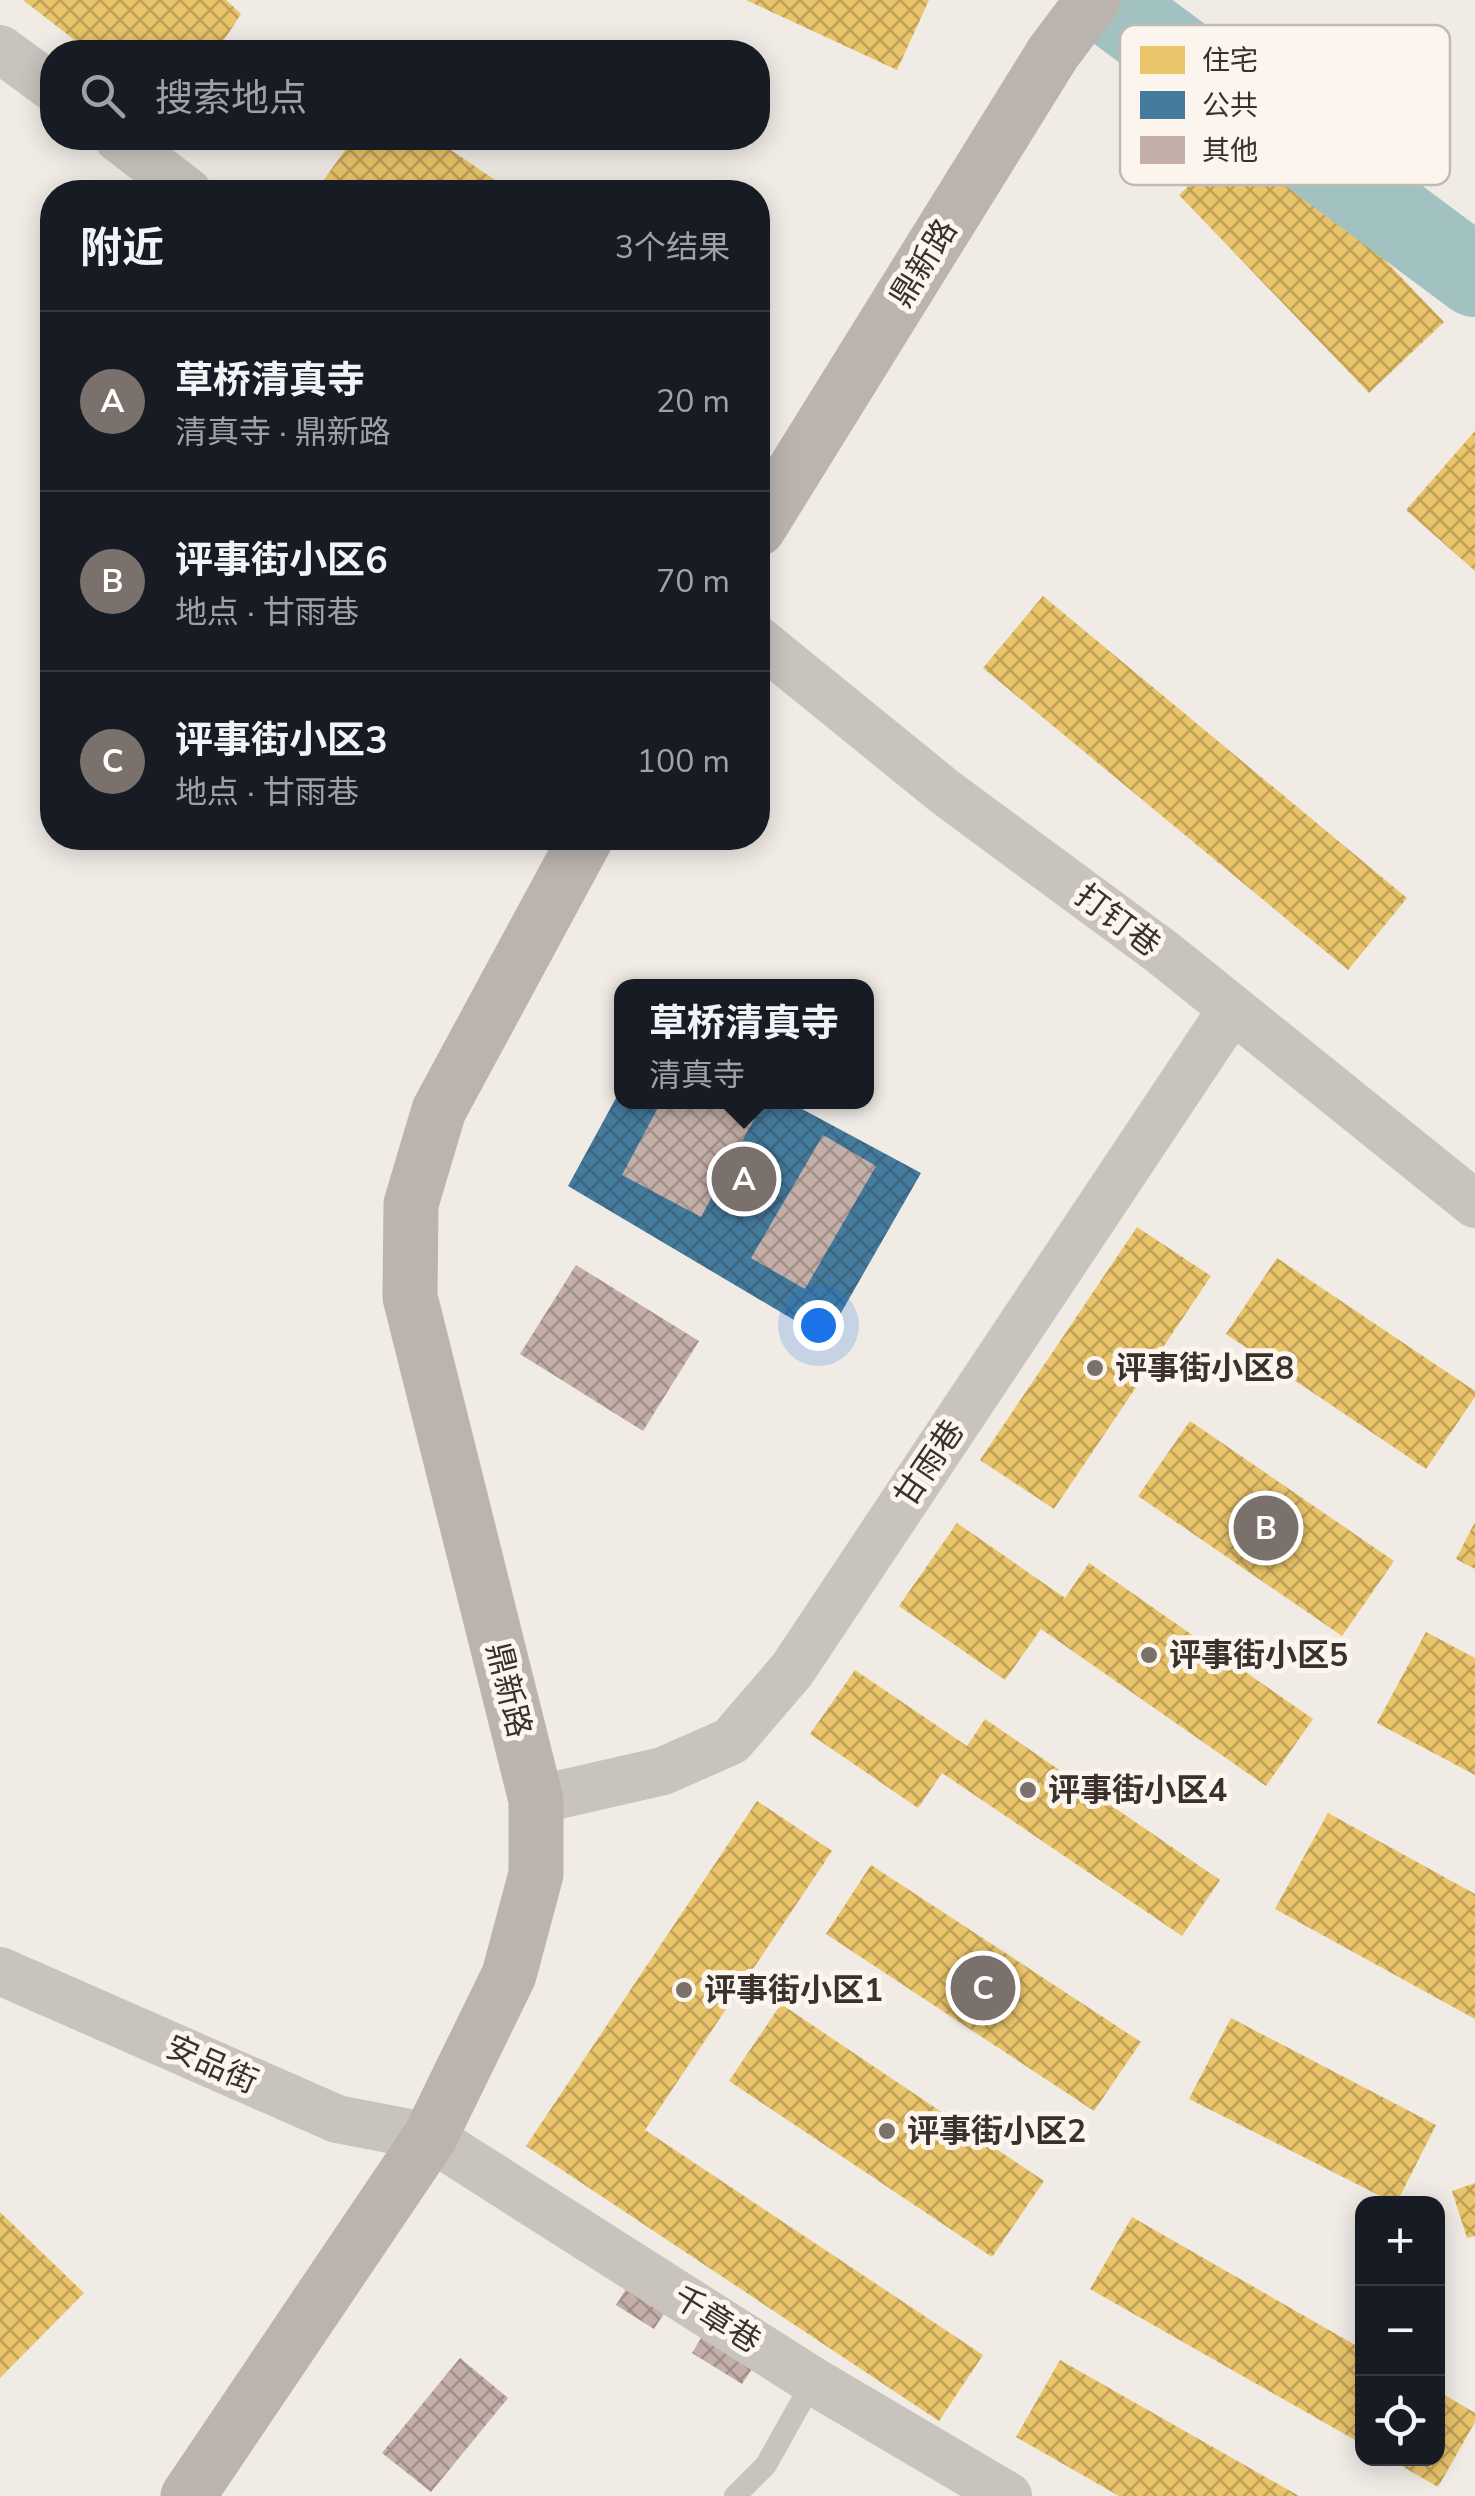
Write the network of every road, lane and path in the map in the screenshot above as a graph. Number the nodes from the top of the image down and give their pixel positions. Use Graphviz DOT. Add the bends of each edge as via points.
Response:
graph roads {
  1 [pos="1092,0"];
  2 [pos="0,49"];
  3 [pos="40,78"];
  4 [pos="134,150"];
  5 [pos="172,180"];
  6 [pos="770,510"];
  7 [pos="770,650"];
  8 [pos="580,850"];
  9 [pos="1232,1009"];
  10 [pos="1475,1204"];
  11 [pos="536,1800"];
  12 [pos="0,1971"];
  13 [pos="430,2137"];
  14 [pos="814,2381"];
  15 [pos="188,2496"];
  16 [pos="735,2496"];
  17 [pos="1008,2496"];
  1 -- 6 [label="street, 鼎新路"];
  2 -- 3 [label="street"];
  4 -- 5 [label="street"];
  7 -- 9 [label="street, 打钉巷"];
  8 -- 11 [label="street, 鼎新路" via="439,1110 411,1204 410,1297"];
  9 -- 10 [label="street, 打钉巷"];
  9 -- 11 [label="street, 甘雨巷" via="792,1670 731,1741 663,1771"];
  11 -- 13 [label="street, 鼎新路" via="536,1874 509,1975"];
  12 -- 13 [label="street, 安品街" via="337,2120"];
  13 -- 14 [label="street, 千章巷"];
  13 -- 15 [label="street, 鼎新路"];
  14 -- 16 [label="lane" via="766,2465"];
  14 -- 17 [label="street, 千章巷"];
}
